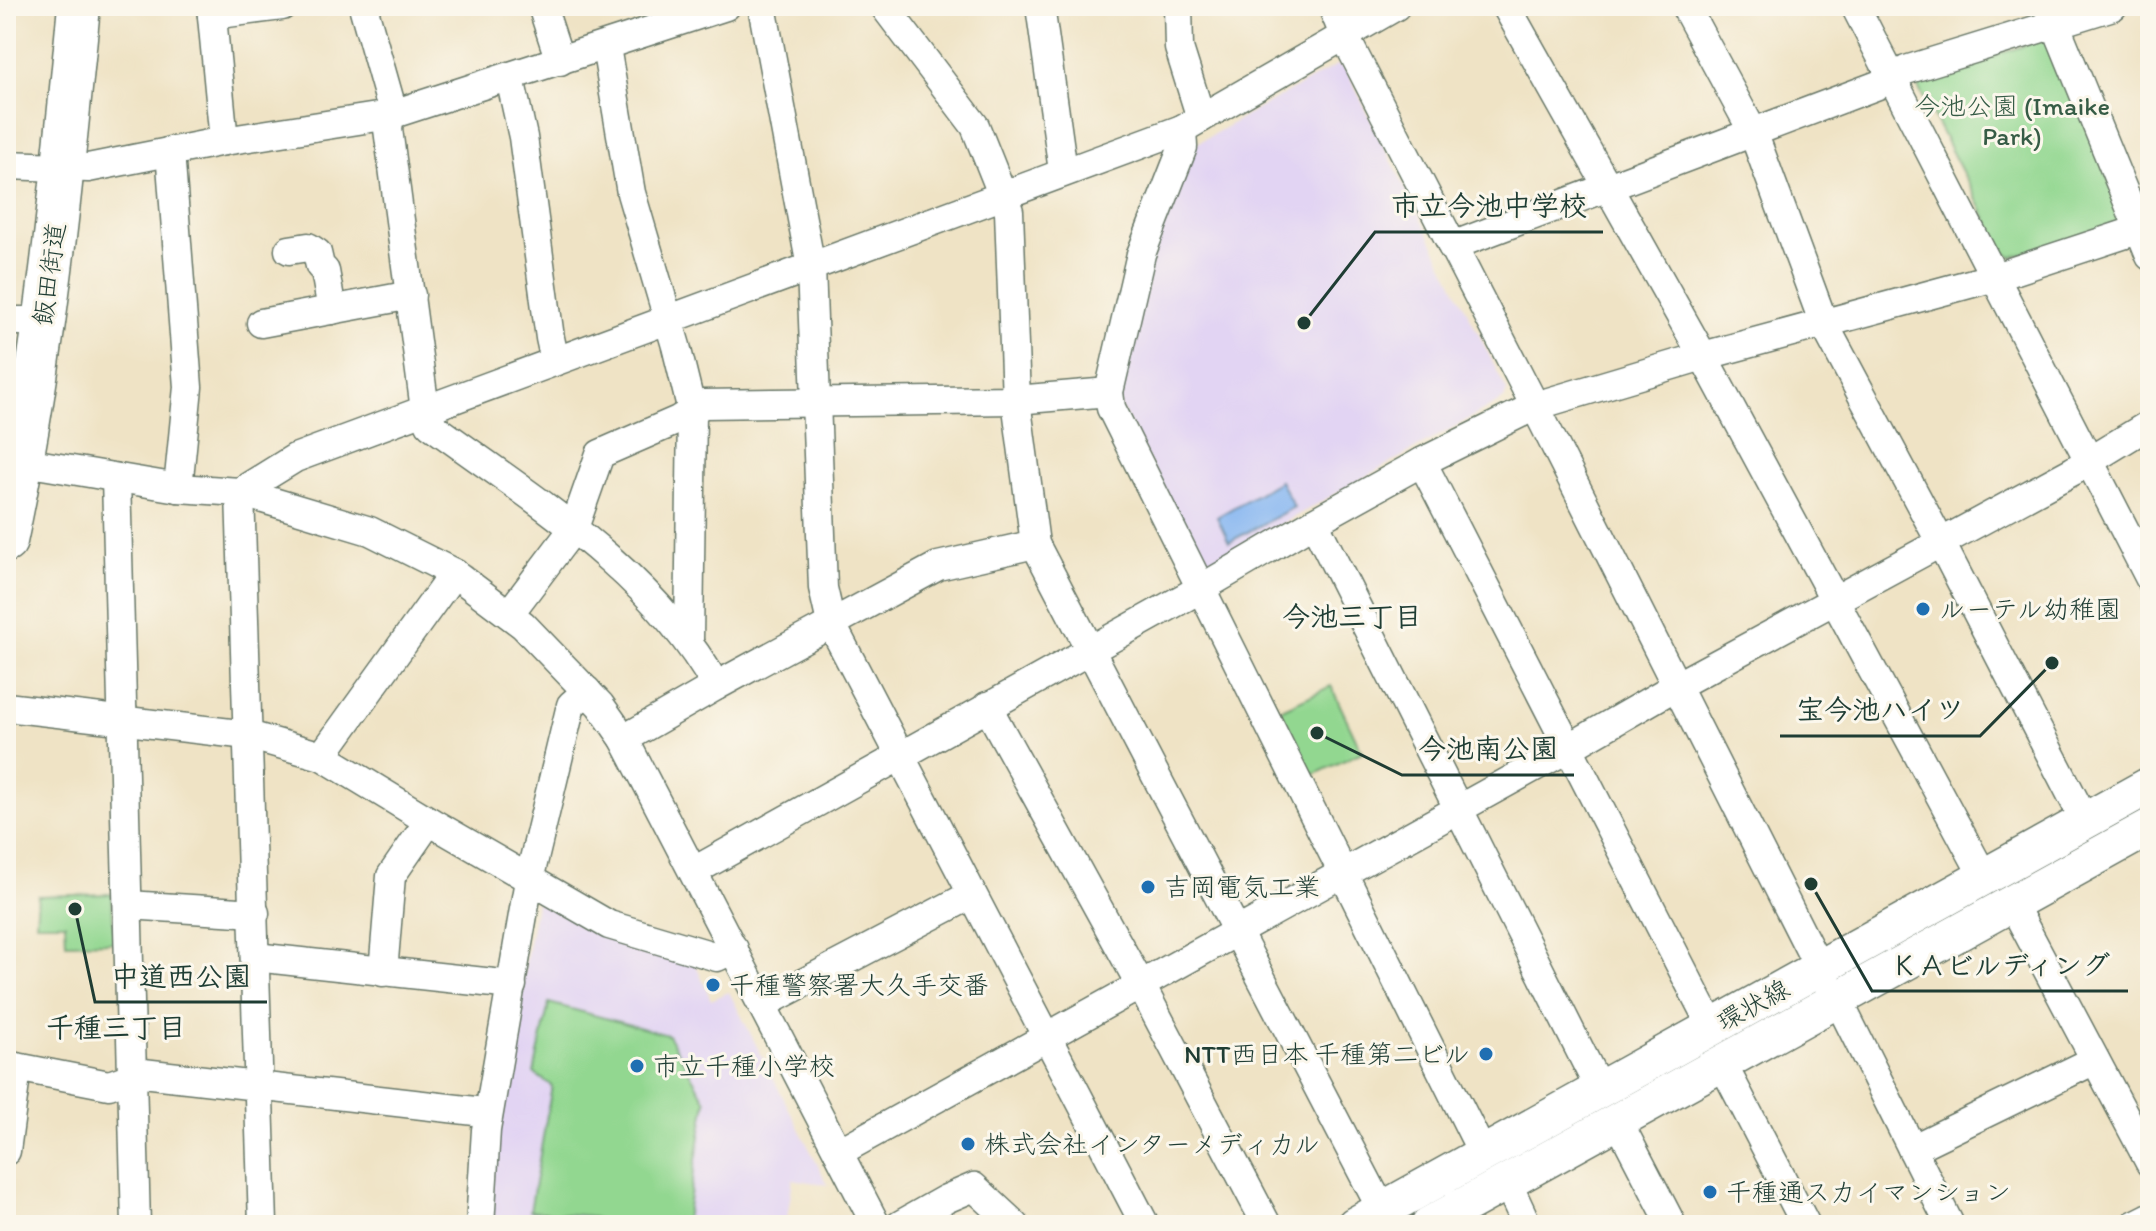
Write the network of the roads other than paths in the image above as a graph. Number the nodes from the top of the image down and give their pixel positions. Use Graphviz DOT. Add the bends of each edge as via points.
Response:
graph roads {
  1 [pos="79,6"];
  2 [pos="282,6"];
  3 [pos="363,6"];
  4 [pos="542,6"];
  5 [pos="726,6"];
  6 [pos="762,6"];
  7 [pos="884,6"];
  8 [pos="1040,6"];
  9 [pos="1178,6"];
  10 [pos="1332,6"];
  11 [pos="1396,6"];
  12 [pos="1506,6"];
  13 [pos="1685,6"];
  14 [pos="1855,6"];
  15 [pos="2113,6"];
  16 [pos="212,10"];
  17 [pos="2052,15"];
  18 [pos="1344,35"];
  19 [pos="606,47"];
  20 [pos="560,61"];
  21 [pos="510,78"];
  22 [pos="1893,78"];
  23 [pos="390,115"];
  24 [pos="1191,123"];
  25 [pos="1753,132"];
  26 [pos="224,141"];
  27 [pos="170,151"];
  28 [pos="6,165"];
  29 [pos="64,169"];
  30 [pos="1063,171"];
  31 [pos="1609,188"];
  32 [pos="1003,195"];
  33 [pos="2147,238"];
  34 [pos="1452,246"];
  35 [pos="289,250"];
  36 [pos="811,267"];
  37 [pos="1995,277"];
  38 [pos="411,295"];
  39 [pos="332,310"];
  40 [pos="667,319"];
  41 [pos="24,321"];
  42 [pos="261,323"];
  43 [pos="1824,324"];
  44 [pos="1703,356"];
  45 [pos="555,361"];
  46 [pos="1109,392"];
  47 [pos="1016,400"];
  48 [pos="817,403"];
  49 [pos="1535,406"];
  50 [pos="425,410"];
  51 [pos="692,411"];
  52 [pos="2150,424"];
  53 [pos="14,460"];
  54 [pos="2089,461"];
  55 [pos="1422,462"];
  56 [pos="116,478"];
  57 [pos="178,488"];
  58 [pos="240,492"];
  59 [pos="1314,522"];
  60 [pos="574,528"];
  61 [pos="6,541"];
  62 [pos="1941,543"];
  63 [pos="1035,544"];
  64 [pos="2147,568"];
  65 [pos="454,573"];
  66 [pos="1200,589"];
  67 [pos="1836,600"];
  68 [pos="509,614"];
  69 [pos="831,623"];
  70 [pos="689,641"];
  71 [pos="1090,649"];
  72 [pos="716,686"];
  73 [pos="1676,686"];
  74 [pos="587,691"];
  75 [pos="987,706"];
  76 [pos="6,707"];
  77 [pos="122,719"];
  78 [pos="248,735"];
  79 [pos="624,739"];
  80 [pos="1567,749"];
  81 [pos="322,756"];
  82 [pos="899,756"];
  83 [pos="2150,785"];
  84 [pos="1458,808"];
  85 [pos="429,821"];
  86 [pos="2085,821"];
  87 [pos="2150,827"];
  88 [pos="694,871"];
  89 [pos="1343,872"];
  90 [pos="1984,877"];
  91 [pos="529,880"];
  92 [pos="971,895"];
  93 [pos="2012,903"];
  94 [pos="128,905"];
  95 [pos="255,913"];
  96 [pos="1236,932"];
  97 [pos="734,949"];
  98 [pos="254,963"];
  99 [pos="1819,968"];
  100 [pos="383,972"];
  101 [pos="512,985"];
  102 [pos="1139,985"];
  103 [pos="1837,1000"];
  104 [pos="763,1004"];
  105 [pos="1712,1027"];
  106 [pos="1047,1036"];
  107 [pos="2095,1060"];
  108 [pos="1722,1063"];
  109 [pos="12,1066"];
  110 [pos="131,1078"];
  111 [pos="260,1086"];
  112 [pos="1600,1090"];
  113 [pos="488,1115"];
  114 [pos="1618,1121"];
  115 [pos="1912,1149"];
  116 [pos="6,1151"];
  117 [pos="839,1152"];
  118 [pos="1483,1154"];
  119 [pos="2150,1163"];
  120 [pos="1507,1182"];
  121 [pos="2150,1217"];
  122 [pos="1369,1218"];
  123 [pos="136,1225"];
  124 [pos="263,1225"];
  125 [pos="480,1225"];
  126 [pos="876,1225"];
  127 [pos="900,1225"];
  128 [pos="1015,1225"];
  129 [pos="1145,1225"];
  130 [pos="1267,1225"];
  131 [pos="1429,1225"];
  132 [pos="1527,1225"];
  133 [pos="1672,1225"];
  134 [pos="1806,1225"];
  135 [pos="1950,1225"];
  136 [pos="2134,1225"];
  1 -- 29 [label="highway, 飯田街道"];
  2 -- 16 [label="street"];
  3 -- 23 [label="street"];
  4 -- 20 [label="street"];
  5 -- 19 [label="street"];
  6 -- 36 [label="street"];
  7 -- 32 [label="street" via="975,126"];
  8 -- 30 [label="street"];
  9 -- 24 [label="street"];
  10 -- 18 [label="street"];
  11 -- 18 [label="street"];
  12 -- 31 [label="street"];
  13 -- 25 [label="street"];
  14 -- 22 [label="street"];
  15 -- 17 [label="street"];
  16 -- 26 [label="street"];
  17 -- 22 [label="street"];
  17 -- 33 [label="street"];
  18 -- 24 [label="street"];
  18 -- 34 [label="street"];
  19 -- 20 [label="street"];
  19 -- 40 [label="street" via="631,193"];
  20 -- 21 [label="street"];
  21 -- 23 [label="street"];
  21 -- 45 [label="street"];
  22 -- 25 [label="street"];
  22 -- 37 [label="street"];
  23 -- 26 [label="street"];
  23 -- 38 [label="street"];
  24 -- 30 [label="street"];
  24 -- 46 [label="street" via="1141,254"];
  25 -- 31 [label="street"];
  25 -- 43 [label="street"];
  26 -- 27 [label="street"];
  27 -- 29 [label="street"];
  27 -- 57 [label="street" via="188,387"];
  28 -- 29 [label="street"];
  29 -- 41 [label="highway, 飯田街道"];
  30 -- 32 [label="street"];
  31 -- 34 [label="street"];
  31 -- 44 [label="street"];
  32 -- 36 [label="street"];
  32 -- 47 [label="street" via="1009,211"];
  33 -- 37 [label="street"];
  34 -- 49 [label="street"];
  35 -- 39 [label="street" via="308,247 317,253"];
  36 -- 40 [label="street"];
  36 -- 48 [label="street"];
  37 -- 43 [label="street"];
  37 -- 54 [label="street"];
  38 -- 39 [label="street"];
  38 -- 50 [label="street"];
  39 -- 42 [label="street"];
  40 -- 45 [label="street"];
  40 -- 51 [label="street"];
  41 -- 53 [label="highway, 飯田街道"];
  43 -- 44 [label="street"];
  43 -- 62 [label="street"];
  44 -- 49 [label="street"];
  44 -- 67 [label="street"];
  45 -- 50 [label="street"];
  46 -- 47 [label="street"];
  46 -- 66 [label="street" via="1111,408"];
  47 -- 48 [label="street"];
  47 -- 63 [label="street"];
  48 -- 51 [label="street" via="703,404"];
  48 -- 69 [label="street" via="823,588"];
  49 -- 55 [label="street"];
  49 -- 73 [label="street"];
  50 -- 58 [label="street" via="295,458"];
  50 -- 60 [label="street" via="430,424"];
  51 -- 60 [label="street" via="600,454"];
  51 -- 70 [label="street"];
  52 -- 54 [label="street"];
  53 -- 56 [label="street"];
  53 -- 61 [label="highway, 飯田街道"];
  54 -- 62 [label="street"];
  54 -- 64 [label="street"];
  55 -- 59 [label="street"];
  55 -- 80 [label="street"];
  56 -- 57 [label="street"];
  56 -- 77 [label="street"];
  57 -- 58 [label="street"];
  58 -- 65 [label="street" via="370,531"];
  58 -- 78 [label="street"];
  59 -- 66 [label="street"];
  59 -- 84 [label="street"];
  60 -- 68 [label="street"];
  60 -- 70 [label="street" via="651,597"];
  62 -- 67 [label="street"];
  62 -- 86 [label="street"];
  63 -- 69 [label="street" via="938,566"];
  63 -- 71 [label="street"];
  65 -- 68 [label="street"];
  65 -- 81 [label="street"];
  66 -- 71 [label="street"];
  66 -- 89 [label="street"];
  67 -- 73 [label="street"];
  67 -- 90 [label="street"];
  68 -- 74 [label="street"];
  69 -- 72 [label="street"];
  69 -- 82 [label="street"];
  70 -- 72 [label="street"];
  71 -- 75 [label="street"];
  71 -- 96 [label="street"];
  72 -- 79 [label="street"];
  73 -- 80 [label="street"];
  73 -- 99 [label="street"];
  74 -- 79 [label="street"];
  74 -- 91 [label="street" via="571,705"];
  75 -- 82 [label="street"];
  75 -- 102 [label="street"];
  76 -- 77 [label="street"];
  77 -- 78 [label="street"];
  77 -- 94 [label="street"];
  78 -- 81 [label="street"];
  78 -- 95 [label="street"];
  79 -- 88 [label="street"];
  80 -- 84 [label="street"];
  80 -- 105 [label="street"];
  81 -- 85 [label="street"];
  82 -- 88 [label="street"];
  82 -- 92 [label="street"];
  83 -- 86 [label="main road, 環状線"];
  84 -- 89 [label="street"];
  84 -- 112 [label="street"];
  85 -- 91 [label="street"];
  85 -- 100 [label="street" via="391,876"];
  86 -- 90 [label="main road, 環状線"];
  87 -- 93 [label="main road, 環状線"];
  88 -- 97 [label="street"];
  89 -- 96 [label="street"];
  89 -- 118 [label="street"];
  90 -- 99 [label="main road, 環状線"];
  91 -- 97 [label="street" via="609,925 717,957"];
  91 -- 101 [label="street"];
  92 -- 104 [label="street"];
  92 -- 106 [label="street"];
  93 -- 103 [label="main road, 環状線"];
  93 -- 107 [label="street"];
  94 -- 95 [label="street"];
  94 -- 110 [label="street"];
  95 -- 98 [label="street"];
  96 -- 102 [label="street"];
  96 -- 122 [label="street"];
  97 -- 104 [label="street"];
  98 -- 100 [label="street"];
  98 -- 111 [label="street"];
  99 -- 103 [label="street"];
  99 -- 105 [label="main road, 環状線"];
  100 -- 101 [label="street"];
  101 -- 113 [label="street"];
  102 -- 106 [label="street"];
  102 -- 130 [label="street"];
  103 -- 108 [label="main road, 環状線"];
  103 -- 115 [label="street"];
  104 -- 117 [label="street"];
  105 -- 112 [label="main road, 環状線"];
  106 -- 117 [label="street"];
  106 -- 129 [label="street"];
  107 -- 115 [label="street"];
  107 -- 119 [label="street"];
  108 -- 114 [label="main road, 環状線"];
  108 -- 134 [label="street"];
  109 -- 110 [label="street" via="109,1085"];
  109 -- 116 [label="street"];
  110 -- 111 [label="street" via="143,1073"];
  110 -- 123 [label="street"];
  111 -- 113 [label="street"];
  111 -- 124 [label="street"];
  112 -- 118 [label="main road, 環状線"];
  113 -- 125 [label="street"];
  114 -- 120 [label="main road, 環状線"];
  114 -- 133 [label="street"];
  115 -- 135 [label="street"];
  117 -- 126 [label="street"];
  118 -- 122 [label="main road, 環状線"];
  120 -- 131 [label="main road, 環状線"];
  120 -- 132 [label="street"];
  121 -- 136 [label="street"];
  127 -- 128 [label="street" via="974,1187"];
}
